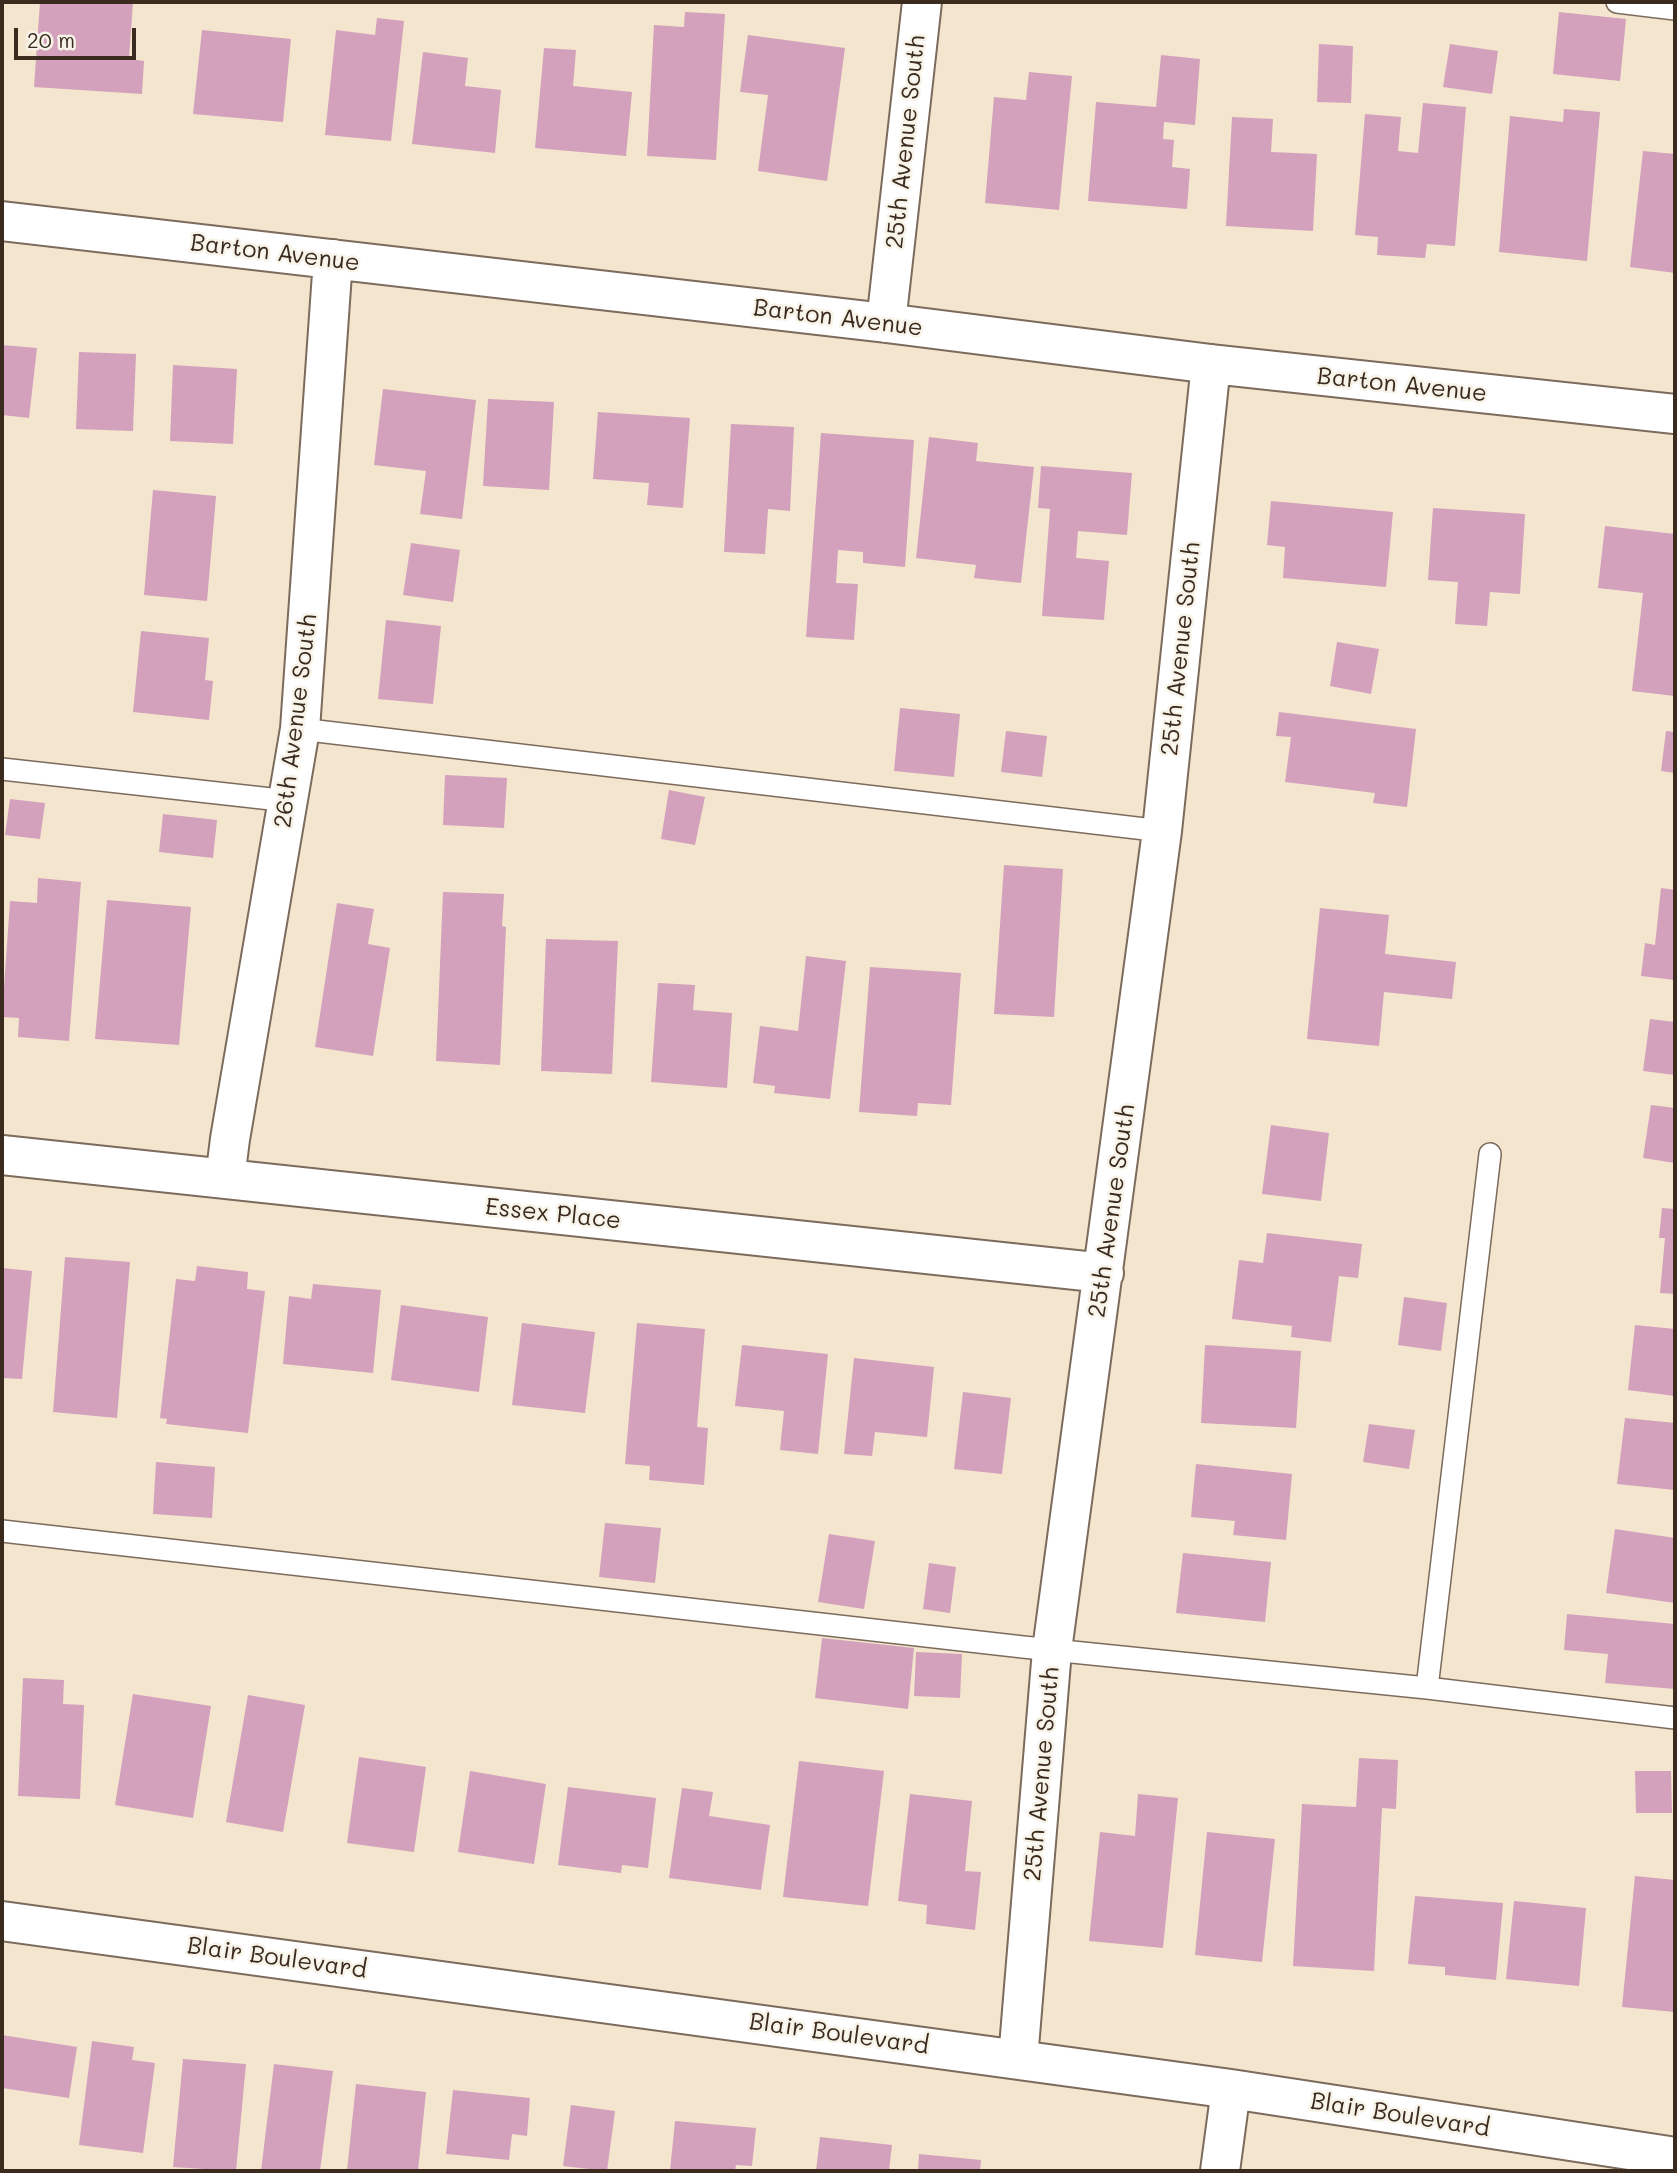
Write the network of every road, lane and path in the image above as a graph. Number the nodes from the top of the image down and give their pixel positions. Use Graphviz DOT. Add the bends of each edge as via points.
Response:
graph roads {
  1 [pos="922,2"];
  2 [pos="1617,2"];
  3 [pos="1675,9"];
  4 [pos="2,221"];
  5 [pos="333,259"];
  6 [pos="886,323"];
  7 [pos="1211,364"];
  8 [pos="1675,414"];
  9 [pos="300,729"];
  10 [pos="2,769"];
  11 [pos="289,801"];
  12 [pos="1162,831"];
  13 [pos="1490,1154"];
  14 [pos="2,1155"];
  15 [pos="225,1180"];
  16 [pos="1104,1273"];
  17 [pos="2,1531"];
  18 [pos="1052,1650"];
  19 [pos="1427,1688"];
  20 [pos="1675,1718"];
  21 [pos="2,1921"];
  22 [pos="1018,2059"];
  23 [pos="1231,2089"];
  24 [pos="1675,2157"];
  25 [pos="1220,2171"];
  1 -- 6 [label="street, 25th Avenue South"];
  2 -- 3 [label="lane"];
  4 -- 5 [label="street, Barton Avenue"];
  5 -- 6 [label="street, Barton Avenue"];
  5 -- 9 [label="street, 26th Avenue South"];
  6 -- 7 [label="street, Barton Avenue"];
  7 -- 8 [label="street, Barton Avenue"];
  7 -- 12 [label="street, 25th Avenue South"];
  9 -- 11 [label="street, 26th Avenue South"];
  9 -- 12 [label="lane"];
  10 -- 11 [label="lane"];
  11 -- 15 [label="street, 26th Avenue South"];
  12 -- 16 [label="street, 25th Avenue South"];
  13 -- 19 [label="lane"];
  14 -- 15 [label="street, Essex Place"];
  15 -- 16 [label="street, Essex Place"];
  16 -- 18 [label="street, 25th Avenue South"];
  17 -- 18 [label="lane"];
  18 -- 19 [label="lane"];
  18 -- 22 [label="street, 25th Avenue South"];
  19 -- 20 [label="lane"];
  21 -- 22 [label="street, Blair Boulevard"];
  22 -- 23 [label="street, Blair Boulevard"];
  23 -- 24 [label="street, Blair Boulevard"];
  23 -- 25 [label="street"];
}
